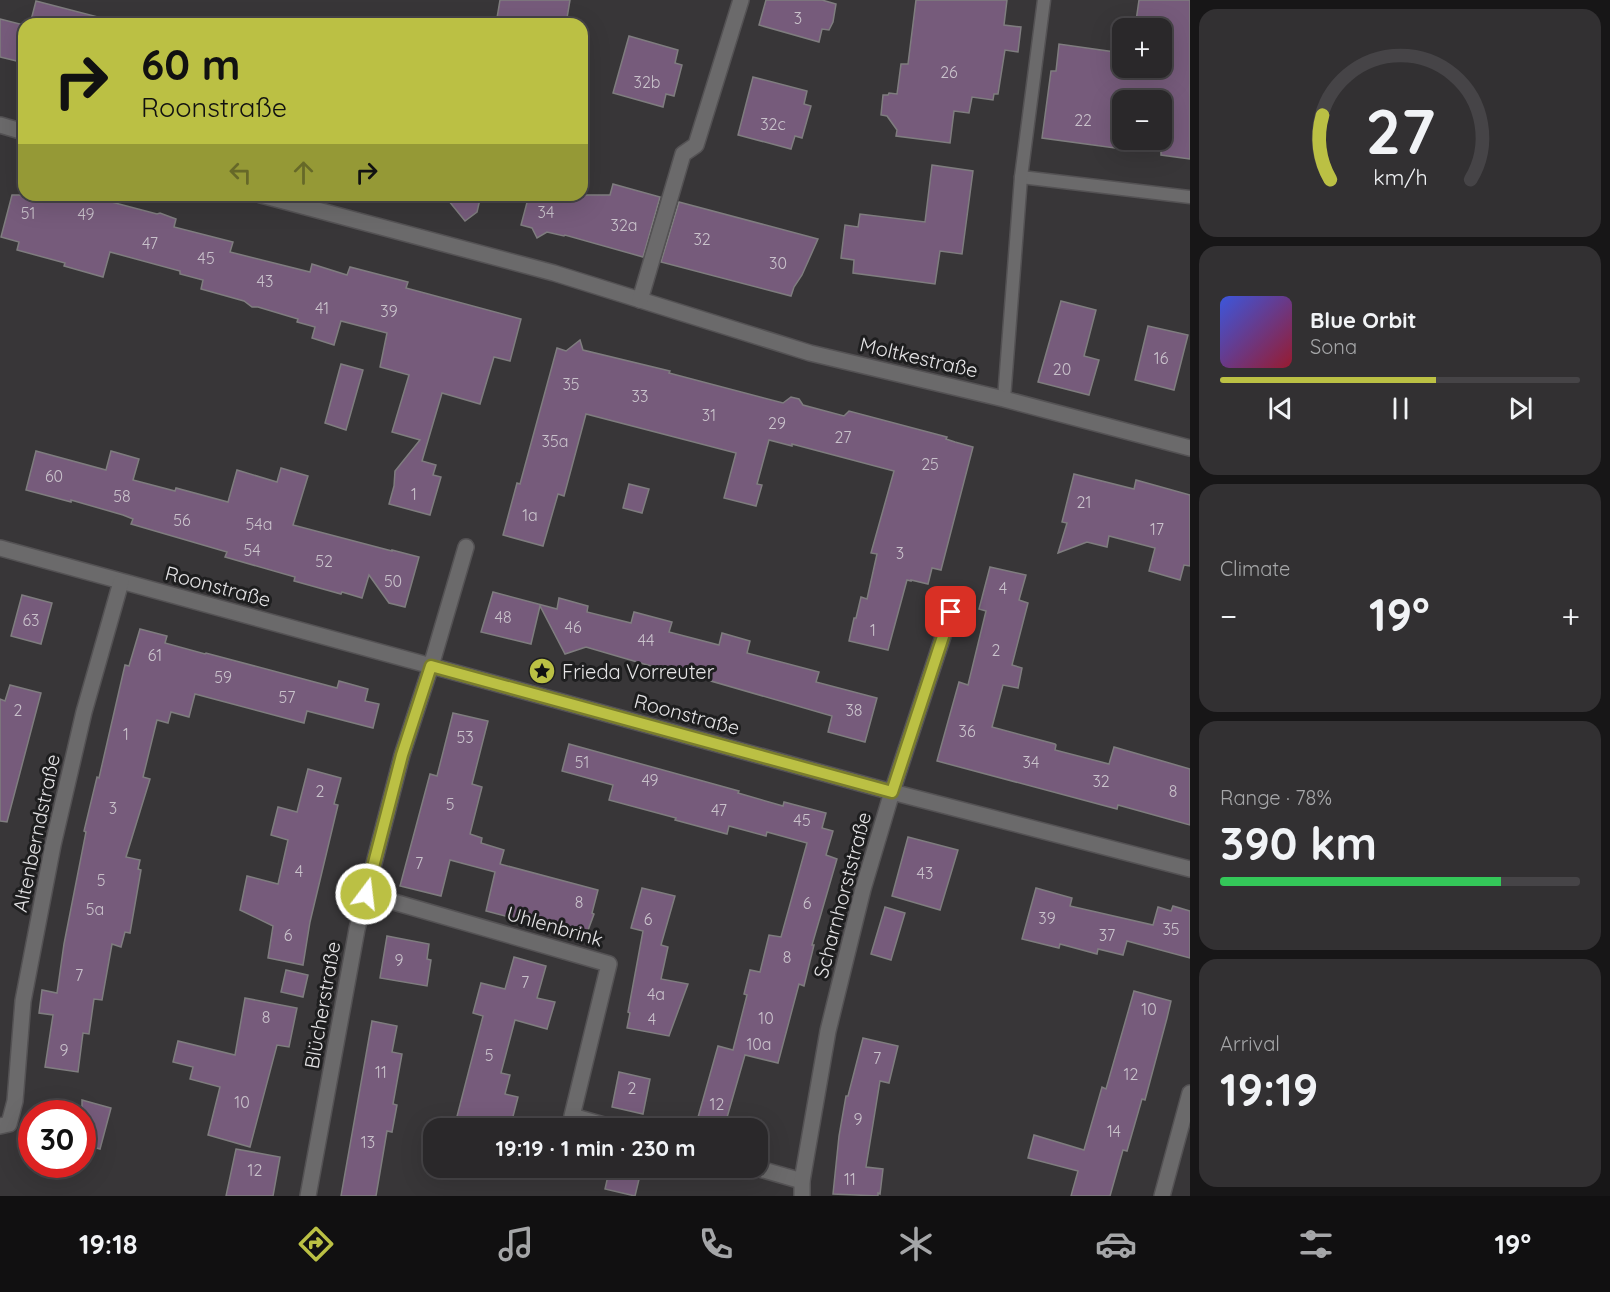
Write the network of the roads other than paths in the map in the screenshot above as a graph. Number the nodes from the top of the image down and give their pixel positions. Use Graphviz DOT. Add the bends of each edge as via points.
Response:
graph roads {
  1 [pos="741,0"];
  2 [pos="1044,0"];
  3 [pos="0,125"];
  4 [pos="18,130"];
  5 [pos="1021,177"];
  6 [pos="1190,197"];
  7 [pos="284,201"];
  8 [pos="640,300"];
  9 [pos="1004,399"];
  10 [pos="1190,448"];
  11 [pos="466,547"];
  12 [pos="0,548"];
  13 [pos="121,582"];
  14 [pos="951,612"];
  15 [pos="431,666"];
  16 [pos="892,792"];
  17 [pos="1190,869"];
  18 [pos="366,894"];
  19 [pos="1190,1093"];
  20 [pos="579,1118"];
  21 [pos="0,1126"];
  22 [pos="768,1173"];
  23 [pos="802,1188"];
  24 [pos="308,1196"];
  25 [pos="1162,1196"];
  1 -- 8 [label="street" via="696,145 683,154"];
  2 -- 5 [label="lane"];
  3 -- 4 [label="street"];
  5 -- 6 [label="lane"];
  5 -- 9 [label="lane"];
  7 -- 8 [label="street, Moltkestraße" via="544,270"];
  8 -- 9 [label="street, Moltkestraße" via="810,353"];
  9 -- 10 [label="street, Moltkestraße"];
  11 -- 15 [label="street, Blücherstraße"];
  12 -- 13 [label="street, Roonstraße"];
  13 -- 15 [label="street, Roonstraße"];
  13 -- 21 [label="street, Altenberndstraße" via="84,712 53,845 23,1001 15,1101 9,1124"];
  14 -- 16 [label="street, Scharnhorststraße"];
  15 -- 16 [label="street, Roonstraße"];
  15 -- 18 [label="street, Blücherstraße" via="402,755"];
  16 -- 17 [label="street, Roonstraße"];
  16 -- 23 [label="street, Scharnhorststraße" via="828,1031"];
  18 -- 20 [label="street, Uhlenbrink" via="609,964 572,1116"];
  18 -- 24 [label="street, Blücherstraße"];
  19 -- 25 [label="street"];
  22 -- 23 [label="street"];
}
